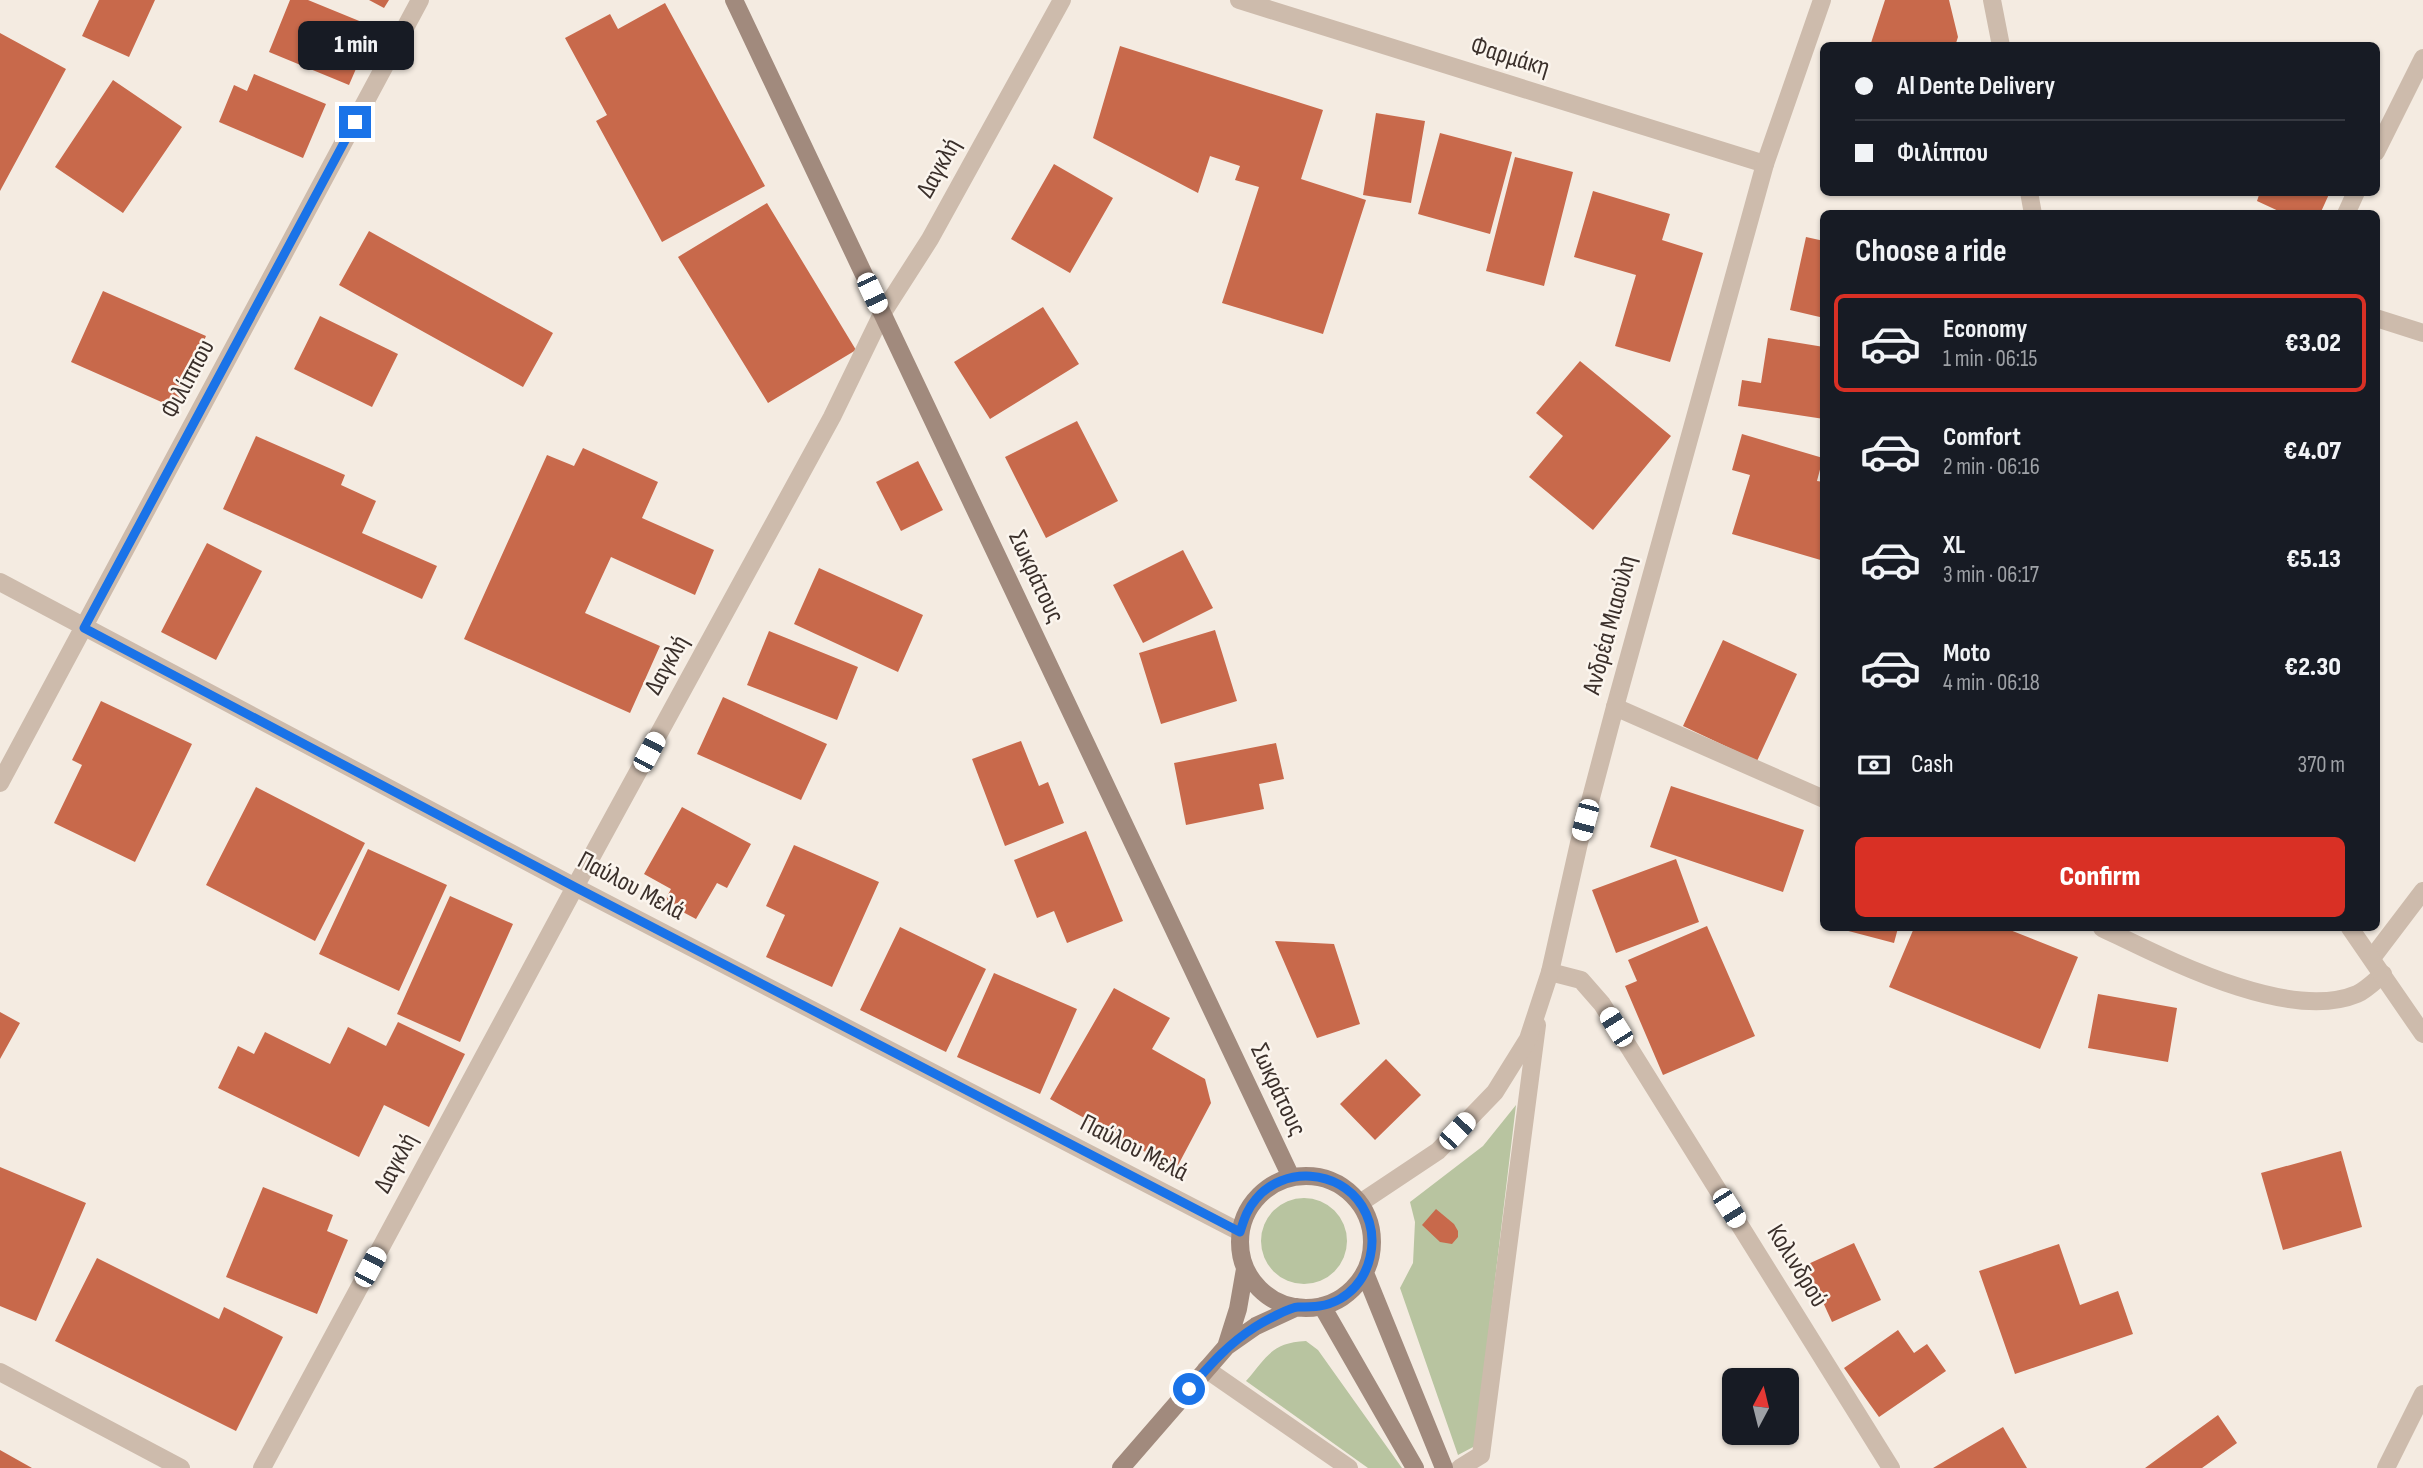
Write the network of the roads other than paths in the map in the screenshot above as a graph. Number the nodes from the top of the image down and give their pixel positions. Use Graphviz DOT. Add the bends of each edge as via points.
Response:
graph roads {
  1 [pos="420,0"];
  2 [pos="734,0"];
  3 [pos="1062,0"];
  4 [pos="1239,0"];
  5 [pos="1822,0"];
  6 [pos="1992,0"];
  7 [pos="2000,42"];
  8 [pos="2423,58"];
  9 [pos="2380,144"];
  10 [pos="1765,164"];
  11 [pos="882,314"];
  12 [pos="2380,319"];
  13 [pos="2423,332"];
  14 [pos="0,582"];
  15 [pos="84,628"];
  16 [pos="1615,707"];
  17 [pos="0,783"];
  18 [pos="1820,797"];
  19 [pos="575,887"];
  20 [pos="2423,891"];
  21 [pos="2108,931"];
  22 [pos="2352,931"];
  23 [pos="2372,958"];
  24 [pos="1550,972"];
  25 [pos="2383,974"];
  26 [pos="1540,1002"];
  27 [pos="2423,1034"];
  28 [pos="1291,1177"];
  29 [pos="1360,1203"];
  30 [pos="1240,1232"];
  31 [pos="1245,1269"];
  32 [pos="1365,1273"];
  33 [pos="1322,1306"];
  34 [pos="1297,1307"];
  35 [pos="1226,1347"];
  36 [pos="1206,1369"];
  37 [pos="0,1372"];
  38 [pos="2423,1394"];
  39 [pos="1887,1467"];
  40 [pos="181,1468"];
  41 [pos="262,1468"];
  42 [pos="1121,1468"];
  43 [pos="1349,1468"];
  44 [pos="1415,1468"];
  45 [pos="1444,1468"];
  46 [pos="1460,1468"];
  47 [pos="2386,1468"];
  1 -- 15 [label="street, Φιλίππου"];
  2 -- 11 [label="main road, Σωκράτους"];
  3 -- 11 [label="street, Δαγκλή" via="930,239"];
  4 -- 10 [label="street, Φαρμάκη"];
  5 -- 10 [label="street, Ανδρέα Μιαούλη"];
  6 -- 7 [label="street"];
  8 -- 9 [label="street"];
  10 -- 16 [label="street, Ανδρέα Μιαούλη"];
  11 -- 19 [label="street, Δαγκλή" via="832,417"];
  11 -- 28 [label="main road, Σωκράτους"];
  12 -- 13 [label="street"];
  14 -- 15 [label="street, Παύλου Μελά"];
  15 -- 17 [label="street, Φιλίππου"];
  15 -- 19 [label="street, Παύλου Μελά"];
  16 -- 18 [label="street"];
  16 -- 24 [label="street, Ανδρέα Μιαούλη"];
  19 -- 30 [label="street, Παύλου Μελά"];
  19 -- 41 [label="street, Δαγκλή"];
  20 -- 23 [label="street"];
  21 -- 25 [label="street" via="2173,962 2285,998 2321,1002 2346,997 2358,994"];
  22 -- 23 [label="street"];
  23 -- 25 [label="street"];
  24 -- 26 [label="street, Ανδρέα Μιαούλη"];
  24 -- 39 [label="street, Κολινδρού" via="1581,980 1602,1004"];
  25 -- 27 [label="street"];
  26 -- 29 [label="street, Ανδρέα Μιαούλη" via="1528,1038 1495,1091 1438,1151"];
  26 -- 46 [label="street" via="1481,1455"];
  28 -- 29 [label="main road" via="1329,1180"];
  28 -- 30 [label="main road" via="1257,1197"];
  29 -- 32 [label="main road" via="1373,1237"];
  30 -- 31 [label="main road"];
  31 -- 34 [label="main road" via="1269,1297"];
  31 -- 35 [label="main road"];
  32 -- 33 [label="main road" via="1354,1288"];
  32 -- 45 [label="main road"];
  33 -- 34 [label="main road"];
  33 -- 44 [label="main road"];
  34 -- 35 [label="main road" via="1256,1326"];
  35 -- 36 [label="main road"];
  36 -- 42 [label="main road"];
  36 -- 43 [label="street"];
  37 -- 40 [label="street"];
  38 -- 47 [label="street"];
}
